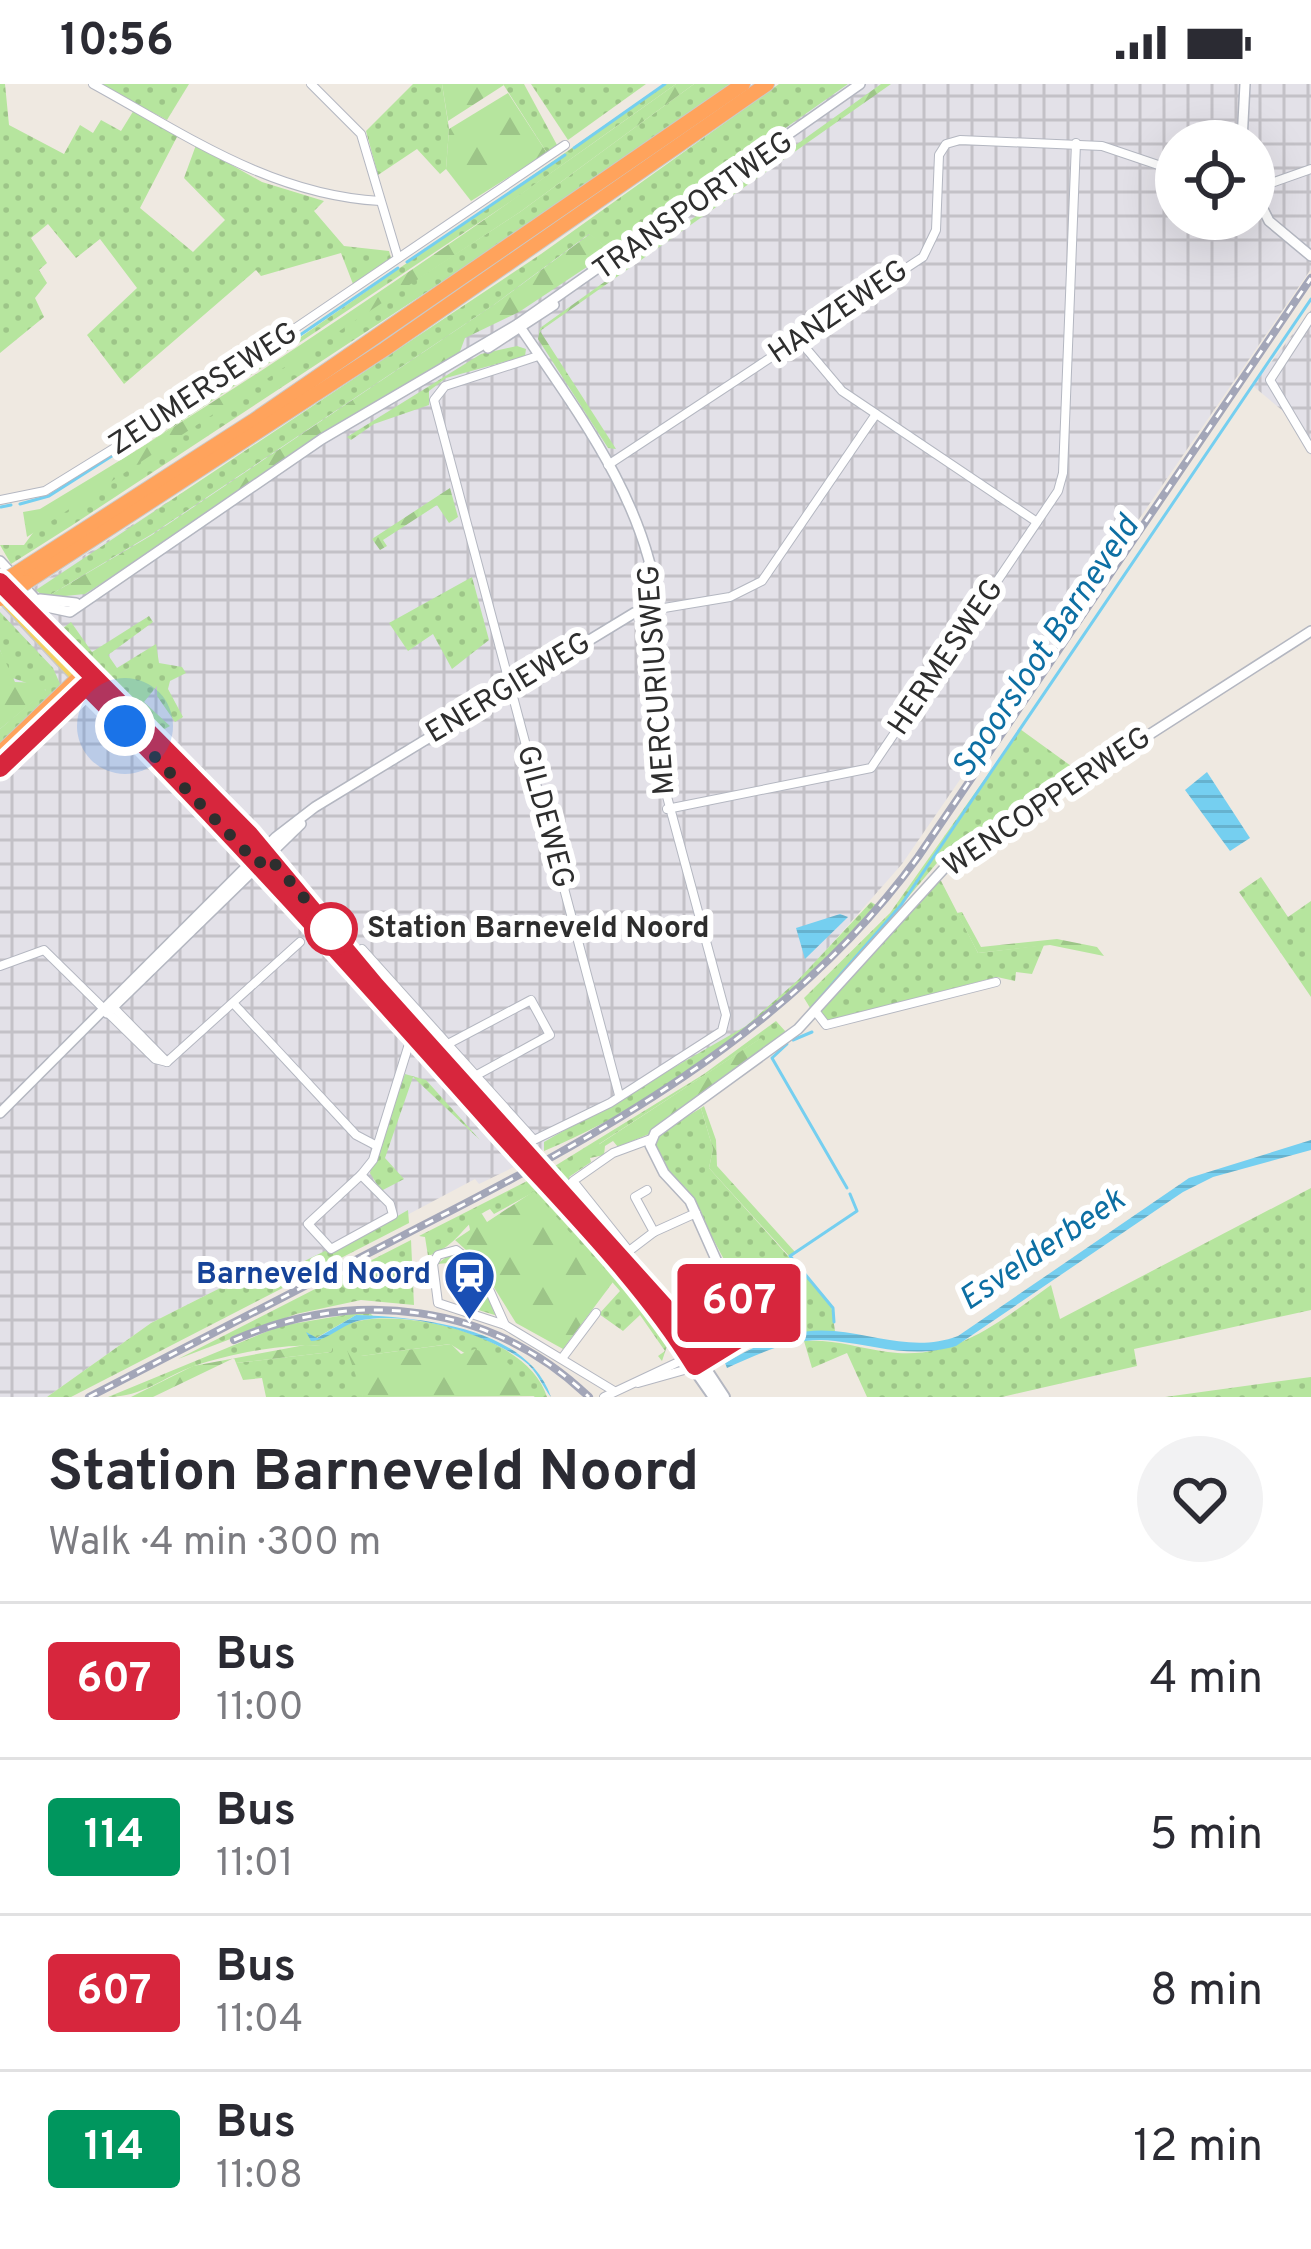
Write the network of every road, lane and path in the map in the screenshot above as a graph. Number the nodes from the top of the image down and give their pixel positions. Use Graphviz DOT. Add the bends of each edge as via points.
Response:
graph roads {
  1 [pos="93,84"];
  2 [pos="311,84"];
  3 [pos="743,84"];
  4 [pos="767,84"];
  5 [pos="864,84"];
  6 [pos="1246,84"];
  7 [pos="1245,120"];
  8 [pos="1076,143"];
  9 [pos="565,145"];
  10 [pos="1155,162"];
  11 [pos="1311,169"];
  12 [pos="1275,182"];
  13 [pos="380,201"];
  14 [pos="1275,226"];
  15 [pos="1275,234"];
  16 [pos="398,258"];
  17 [pos="1311,258"];
  18 [pos="1311,317"];
  19 [pos="519,327"];
  20 [pos="799,340"];
  21 [pos="538,356"];
  22 [pos="876,414"];
  23 [pos="1311,449"];
  24 [pos="607,466"];
  25 [pos="0,500"];
  26 [pos="1037,522"];
  27 [pos="0,561"];
  28 [pos="0,582"];
  29 [pos="26,583"];
  30 [pos="0,597"];
  31 [pos="658,609"];
  32 [pos="1311,631"];
  33 [pos="85,679"];
  34 [pos="510,689"];
  35 [pos="0,754"];
  36 [pos="0,768"];
  37 [pos="667,809"];
  38 [pos="260,856"];
  39 [pos="300,942"];
  40 [pos="362,949"];
  41 [pos="0,965"];
  42 [pos="996,982"];
  43 [pos="125,1001"];
  44 [pos="234,1004"];
  45 [pos="383,1004"];
  46 [pos="110,1008"];
  47 [pos="816,1012"];
  48 [pos="128,1021"];
  49 [pos="446,1045"];
  50 [pos="167,1062"];
  51 [pos="475,1076"];
  52 [pos="619,1095"];
  53 [pos="0,1113"];
  54 [pos="651,1139"];
  55 [pos="377,1146"];
  56 [pos="540,1174"];
  57 [pos="361,1175"];
  58 [pos="646,1190"];
  59 [pos="696,1213"];
  60 [pos="654,1232"];
  61 [pos="596,1313"];
  62 [pos="506,1325"];
  63 [pos="563,1358"];
  64 [pos="696,1360"];
  65 [pos="614,1390"];
  66 [pos="604,1397"];
  67 [pos="714,1397"];
  68 [pos="724,1397"];
  1 -- 13 [label="street" via="265,179 310,194"];
  2 -- 13 [label="street" via="361,134"];
  3 -- 29 [label="highway"];
  4 -- 29 [label="highway" via="385,349"];
  5 -- 19 [label="street, TRANSPORTWEG"];
  6 -- 7 [label="street"];
  8 -- 10 [label="street, HANZEWEG"];
  8 -- 20 [label="street, HANZEWEG" via="946,144 934,238 923,257"];
  8 -- 26 [label="street, HERMESWEG" via="1063,473"];
  9 -- 16 [label="street, ZEUMERSEWEG"];
  11 -- 12 [label="street"];
  13 -- 16 [label="street"];
  14 -- 17 [label="street"];
  15 -- 17 [label="street"];
  16 -- 25 [label="street, ZEUMERSEWEG" via="64,479"];
  18 -- 23 [label="street" via="1270,384"];
  19 -- 21 [label="street, MERCURIUSWEG"];
  19 -- 29 [label="street" via="304,451 92,596 60,605"];
  20 -- 22 [label="street" via="830,381"];
  20 -- 24 [label="street, HANZEWEG"];
  21 -- 24 [label="street, MERCURIUSWEG"];
  21 -- 34 [label="street, GILDEWEG" via="445,386 434,400"];
  22 -- 26 [label="street"];
  22 -- 31 [label="street, ENERGIEWEG" via="762,581 730,597"];
  24 -- 31 [label="street, MERCURIUSWEG" via="646,536"];
  26 -- 37 [label="street, HERMESWEG" via="872,768"];
  27 -- 29 [label="street"];
  28 -- 29 [label="highway, bridge"];
  28 -- 33 [label="main road"];
  29 -- 30 [label="highway, bridge"];
  30 -- 33 [label="main road"];
  31 -- 34 [label="street, ENERGIEWEG" via="634,613"];
  31 -- 37 [label="street, MERCURIUSWEG"];
  32 -- 47 [label="street, WENCOPPERWEG" via="949,863"];
  33 -- 35 [label="highway"];
  33 -- 36 [label="highway"];
  33 -- 38 [label="main road"];
  34 -- 38 [label="street, ENERGIEWEG" via="343,790"];
  34 -- 52 [label="street, GILDEWEG"];
  37 -- 52 [label="street, MERCURIUSWEG" via="725,1026"];
  38 -- 43 [label="street"];
  38 -- 45 [label="main road"];
  38 -- 45 [label="main road" via="522,1154"];
  38 -- 46 [label="street"];
  39 -- 44 [label="street"];
  40 -- 49 [label="street"];
  41 -- 46 [label="street" via="44,950"];
  42 -- 47 [label="street" via="826,1024"];
  43 -- 46 [label="street"];
  43 -- 48 [label="street"];
  44 -- 50 [label="street"];
  44 -- 55 [label="street" via="356,1135"];
  45 -- 55 [label="street" via="409,1045"];
  46 -- 48 [label="street"];
  46 -- 50 [label="street" via="155,1059"];
  46 -- 53 [label="street"];
  47 -- 54 [label="street, WENCOPPERWEG"];
  48 -- 50 [label="street"];
  49 -- 51 [label="street"];
  49 -- 51 [label="street" via="531,1000 550,1036"];
  51 -- 52 [label="street" via="534,1140"];
  54 -- 59 [label="street" via="664,1173"];
  54 -- 60 [label="street, WENCOPPERWEG" via="574,1178 627,1250"];
  55 -- 57 [label="street"];
  56 -- 64 [label="main road" via="664,1306"];
  57 -- 57 [label="street" via="393,1215 329,1248 308,1224"];
  58 -- 60 [label="street" via="635,1197"];
  59 -- 60 [label="street"];
  59 -- 64 [label="street" via="735,1298 740,1330"];
  61 -- 63 [label="street"];
  62 -- 62 [label="street" via="475,1262 456,1250 438,1255 438,1303"];
  62 -- 63 [label="street"];
  63 -- 65 [label="street"];
  64 -- 65 [label="street" via="660,1381"];
  64 -- 67 [label="main road"];
  64 -- 68 [label="main road"];
  65 -- 66 [label="street"];
}
